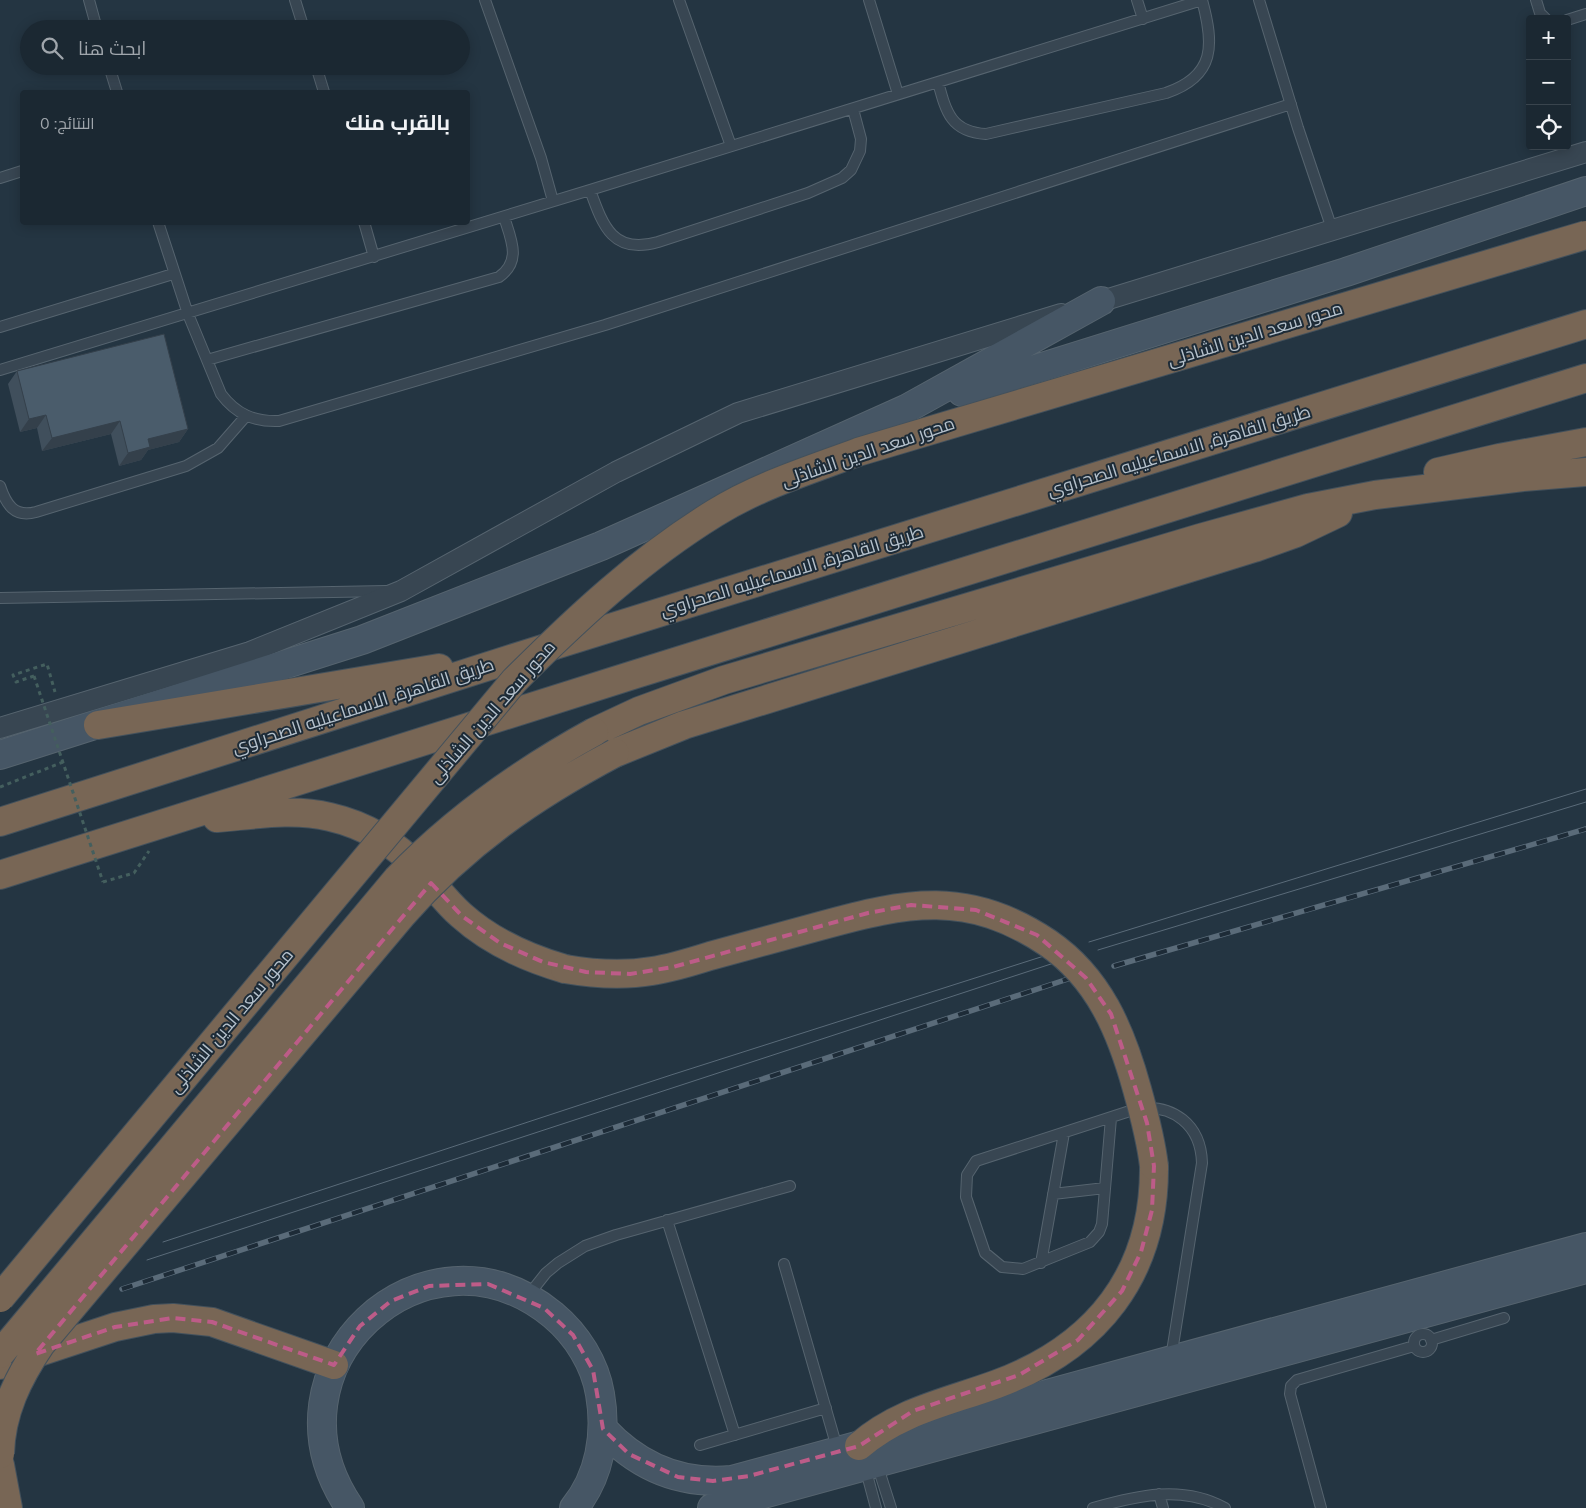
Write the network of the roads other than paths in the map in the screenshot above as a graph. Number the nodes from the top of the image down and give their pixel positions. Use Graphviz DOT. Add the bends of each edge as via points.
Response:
graph roads {
  1 [pos="88,0"];
  2 [pos="295,0"];
  3 [pos="485,0"];
  4 [pos="679,0"];
  5 [pos="869,0"];
  6 [pos="1137,0"];
  7 [pos="1202,0"];
  8 [pos="1259,0"];
  9 [pos="1536,0"];
  10 [pos="1586,14"];
  11 [pos="1542,15"];
  12 [pos="1143,18"];
  13 [pos="1571,19"];
  14 [pos="95,20"];
  15 [pos="301,20"];
  16 [pos="112,75"];
  17 [pos="319,75"];
  18 [pos="938,82"];
  19 [pos="116,90"];
  20 [pos="323,90"];
  21 [pos="898,94"];
  22 [pos="1291,104"];
  23 [pos="852,108"];
  24 [pos="731,146"];
  25 [pos="1586,152"];
  26 [pos="20,172"];
  27 [pos="0,178"];
  28 [pos="590,190"];
  29 [pos="1586,191"];
  30 [pos="553,201"];
  31 [pos="504,216"];
  32 [pos="159,225"];
  33 [pos="365,225"];
  34 [pos="1333,232"];
  35 [pos="1586,235"];
  36 [pos="374,257"];
  37 [pos="173,274"];
  38 [pos="1101,301"];
  39 [pos="188,314"];
  40 [pos="1586,324"];
  41 [pos="0,327"];
  42 [pos="207,360"];
  43 [pos="0,370"];
  44 [pos="1586,378"];
  45 [pos="1586,386"];
  46 [pos="1548,390"];
  47 [pos="906,409"];
  48 [pos="246,416"];
  49 [pos="1586,442"];
  50 [pos="1586,472"];
  51 [pos="0,486"];
  52 [pos="1374,495"];
  53 [pos="401,591"];
  54 [pos="0,598"];
  55 [pos="520,656"];
  56 [pos="98,725"];
  57 [pos="0,728"];
  58 [pos="0,755"];
  59 [pos="0,822"];
  60 [pos="170,822"];
  61 [pos="0,875"];
  62 [pos="1111,1118"];
  63 [pos="1064,1133"];
  64 [pos="790,1186"];
  65 [pos="1105,1188"];
  66 [pos="1053,1194"];
  67 [pos="667,1220"];
  68 [pos="1586,1247"];
  69 [pos="1041,1263"];
  70 [pos="784,1264"];
  71 [pos="1586,1269"];
  72 [pos="526,1297"];
  73 [pos="0,1298"];
  74 [pos="1415,1315"];
  75 [pos="1504,1318"];
  76 [pos="1431,1340"];
  77 [pos="1414,1346"];
  78 [pos="0,1354"];
  79 [pos="1217,1359"];
  80 [pos="1170,1361"];
  81 [pos="0,1365"];
  82 [pos="334,1365"];
  83 [pos="826,1408"];
  84 [pos="604,1429"];
  85 [pos="736,1435"];
  86 [pos="700,1446"];
  87 [pos="0,1454"];
  88 [pos="860,1457"];
  89 [pos="0,1465"];
  90 [pos="1159,1494"];
  91 [pos="8,1508"];
  92 [pos="350,1508"];
  93 [pos="574,1508"];
  94 [pos="712,1508"];
  95 [pos="876,1508"];
  96 [pos="891,1508"];
  97 [pos="1093,1508"];
  98 [pos="1163,1508"];
  99 [pos="1225,1508"];
  100 [pos="1321,1508"];
  1 -- 14 [label="lane"];
  2 -- 15 [label="lane"];
  3 -- 30 [label="lane"];
  4 -- 24 [label="lane"];
  5 -- 21 [label="lane"];
  6 -- 12 [label="lane"];
  7 -- 12 [label="lane"];
  7 -- 18 [label="lane" via="1211,37 1206,62 1190,82 1166,93 986,134 971,132 957,124 945,107"];
  8 -- 22 [label="lane"];
  9 -- 11 [label="lane"];
  10 -- 13 [label="lane"];
  12 -- 18 [label="lane"];
  16 -- 19 [label="lane"];
  17 -- 20 [label="lane"];
  18 -- 21 [label="lane"];
  21 -- 23 [label="lane"];
  22 -- 34 [label="lane"];
  22 -- 48 [label="lane" via="596,328 279,421 266,422"];
  23 -- 24 [label="lane"];
  23 -- 28 [label="lane" via="861,140 860,151 854,166 842,178 808,193 658,242 634,246 613,236 602,222"];
  24 -- 28 [label="lane"];
  25 -- 34 [label="street"];
  26 -- 27 [label="lane"];
  28 -- 30 [label="lane"];
  29 -- 47 [label="street" via="1346,272"];
  30 -- 31 [label="lane"];
  31 -- 36 [label="lane"];
  31 -- 42 [label="lane" via="513,244 513,259 499,277"];
  32 -- 37 [label="lane"];
  33 -- 36 [label="lane"];
  34 -- 38 [label="street"];
  35 -- 73 [label="highway, محور سعد الدين الشاذلى, bridge" via="858,452 786,478 716,512 655,554 600,599 514,681"];
  36 -- 39 [label="lane"];
  37 -- 39 [label="lane"];
  37 -- 41 [label="lane"];
  38 -- 47 [label="street"];
  38 -- 53 [label="street" via="738,413 616,472"];
  39 -- 42 [label="lane"];
  39 -- 43 [label="lane"];
  40 -- 55 [label="highway, طريق القاهرة, الاسماعيليه الصحراوي"];
  42 -- 48 [label="lane" via="221,394 229,405"];
  44 -- 46 [label="highway"];
  45 -- 46 [label="highway"];
  46 -- 60 [label="highway"];
  47 -- 56 [label="street" via="600,546 362,640"];
  48 -- 51 [label="lane" via="218,448 186,466 36,512 23,514 11,508"];
  49 -- 52 [label="highway" via="1440,471"];
  50 -- 52 [label="highway"];
  52 -- 78 [label="highway, محور سعد الدين الشاذلى, bridge" via="1243,525 762,668 686,693 594,732 526,772 470,812 397,879"];
  52 -- 87 [label="highway, bridge" via="1296,534 693,722 615,753 562,781 512,814 465,851 422,893 41,1344 8,1406"];
  53 -- 54 [label="lane"];
  53 -- 57 [label="street" via="250,652"];
  55 -- 56 [label="highway"];
  55 -- 59 [label="highway, طريق القاهرة, الاسماعيليه الصحراوي"];
  56 -- 58 [label="street"];
  60 -- 61 [label="highway"];
  60 -- 88 [label="highway, bridge" via="292,812 346,821 379,836 408,858 445,901 481,930 521,954 565,969 608,974 651,971 889,908 918,905 976,910 997,916 1018,925 1071,962 1111,1014 1128,1054 1147,1123 1154,1166 1152,1210 1141,1252 1122,1291 1094,1326 1060,1353 996,1384 913,1411 885,1426"];
  62 -- 63 [label="lane"];
  62 -- 65 [label="lane"];
  62 -- 80 [label="lane" via="1147,1107 1168,1110 1194,1130 1202,1151"];
  63 -- 66 [label="lane"];
  63 -- 69 [label="lane" via="976,1161 965,1183 966,1197 989,1259 1009,1270"];
  64 -- 67 [label="lane"];
  65 -- 66 [label="lane"];
  65 -- 69 [label="lane" via="1102,1224 1095,1237"];
  66 -- 69 [label="lane"];
  67 -- 72 [label="lane" via="608,1238 571,1254 546,1273"];
  67 -- 85 [label="lane"];
  68 -- 74 [label="street"];
  70 -- 83 [label="lane"];
  71 -- 74 [label="street"];
  72 -- 82 [label="street" via="488,1284 469,1282 428,1286 409,1292 374,1312 347,1341"];
  72 -- 84 [label="street" via="559,1320 584,1352 599,1389"];
  74 -- 76 [label="lane"];
  74 -- 77 [label="lane"];
  74 -- 79 [label="street" via="1276,1343"];
  75 -- 76 [label="lane"];
  76 -- 77 [label="lane" via="1430,1350 1424,1353"];
  77 -- 100 [label="lane" via="1296,1380 1291,1386 1290,1394"];
  79 -- 80 [label="street"];
  79 -- 88 [label="street"];
  80 -- 88 [label="street"];
  81 -- 82 [label="highway" via="115,1327 173,1318 212,1322"];
  82 -- 92 [label="street" via="324,1396 322,1436 332,1475"];
  83 -- 85 [label="lane"];
  83 -- 88 [label="lane"];
  84 -- 88 [label="street" via="644,1464 695,1480 714,1482"];
  84 -- 93 [label="street" via="596,1468"];
  85 -- 86 [label="lane"];
  88 -- 94 [label="street"];
  88 -- 95 [label="lane"];
  88 -- 96 [label="lane"];
  89 -- 91 [label="highway"];
  90 -- 97 [label="lane"];
  90 -- 98 [label="lane"];
  90 -- 99 [label="lane" via="1201,1499"];
}
